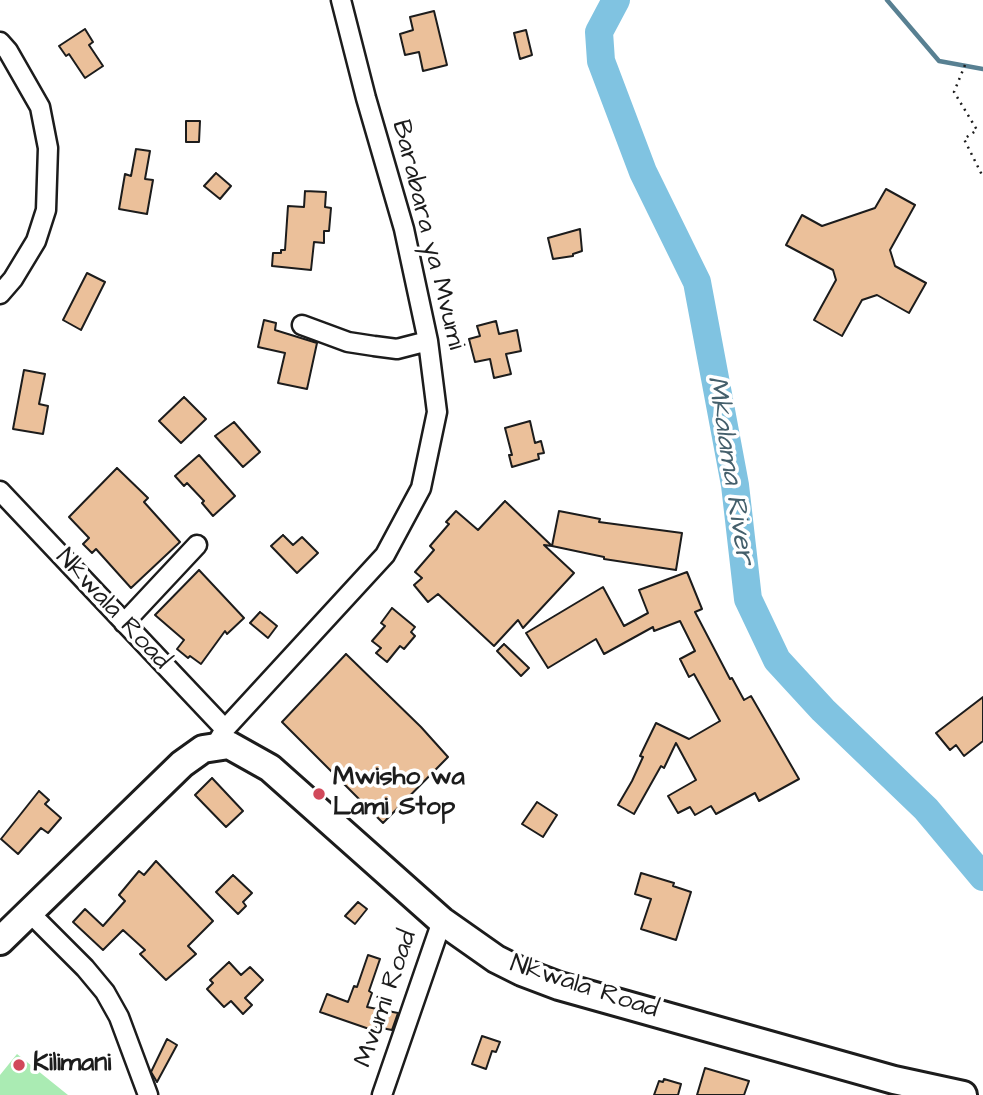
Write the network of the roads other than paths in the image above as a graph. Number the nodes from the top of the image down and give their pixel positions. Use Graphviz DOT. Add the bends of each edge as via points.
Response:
graph roads {
  1 [pos="341,0"];
  2 [pos="3,51"];
  3 [pos="0,294"];
  4 [pos="302,325"];
  5 [pos="428,341"];
  6 [pos="0,491"];
  7 [pos="197,545"];
  8 [pos="124,623"];
  9 [pos="223,740"];
  10 [pos="29,912"];
  11 [pos="442,921"];
  12 [pos="0,941"];
  13 [pos="892,1088"];
  14 [pos="148,1095"];
  15 [pos="382,1095"];
  16 [pos="963,1095"];
  1 -- 5 [label="street, Barabara ya Mvumi" via="404,229"];
  2 -- 3 [label="street" via="40,107 48,148 46,210 36,242"];
  4 -- 5 [label="street" via="348,342 397,349"];
  5 -- 9 [label="street, Barabara ya Mvumi" via="438,412 421,488 385,555"];
  6 -- 8 [label="street, Nkwala Road"];
  7 -- 8 [label="street"];
  8 -- 9 [label="street, Nkwala Road"];
  9 -- 10 [label="street" via="182,764"];
  9 -- 11 [label="street, Nkwala Road" via="270,768"];
  10 -- 12 [label="street"];
  10 -- 14 [label="street" via="105,992"];
  11 -- 13 [label="street, Nkwala Road" via="496,959 559,986"];
  11 -- 15 [label="street, Mvumi Road"];
  13 -- 16 [label="street, Nkwala Road"];
}
